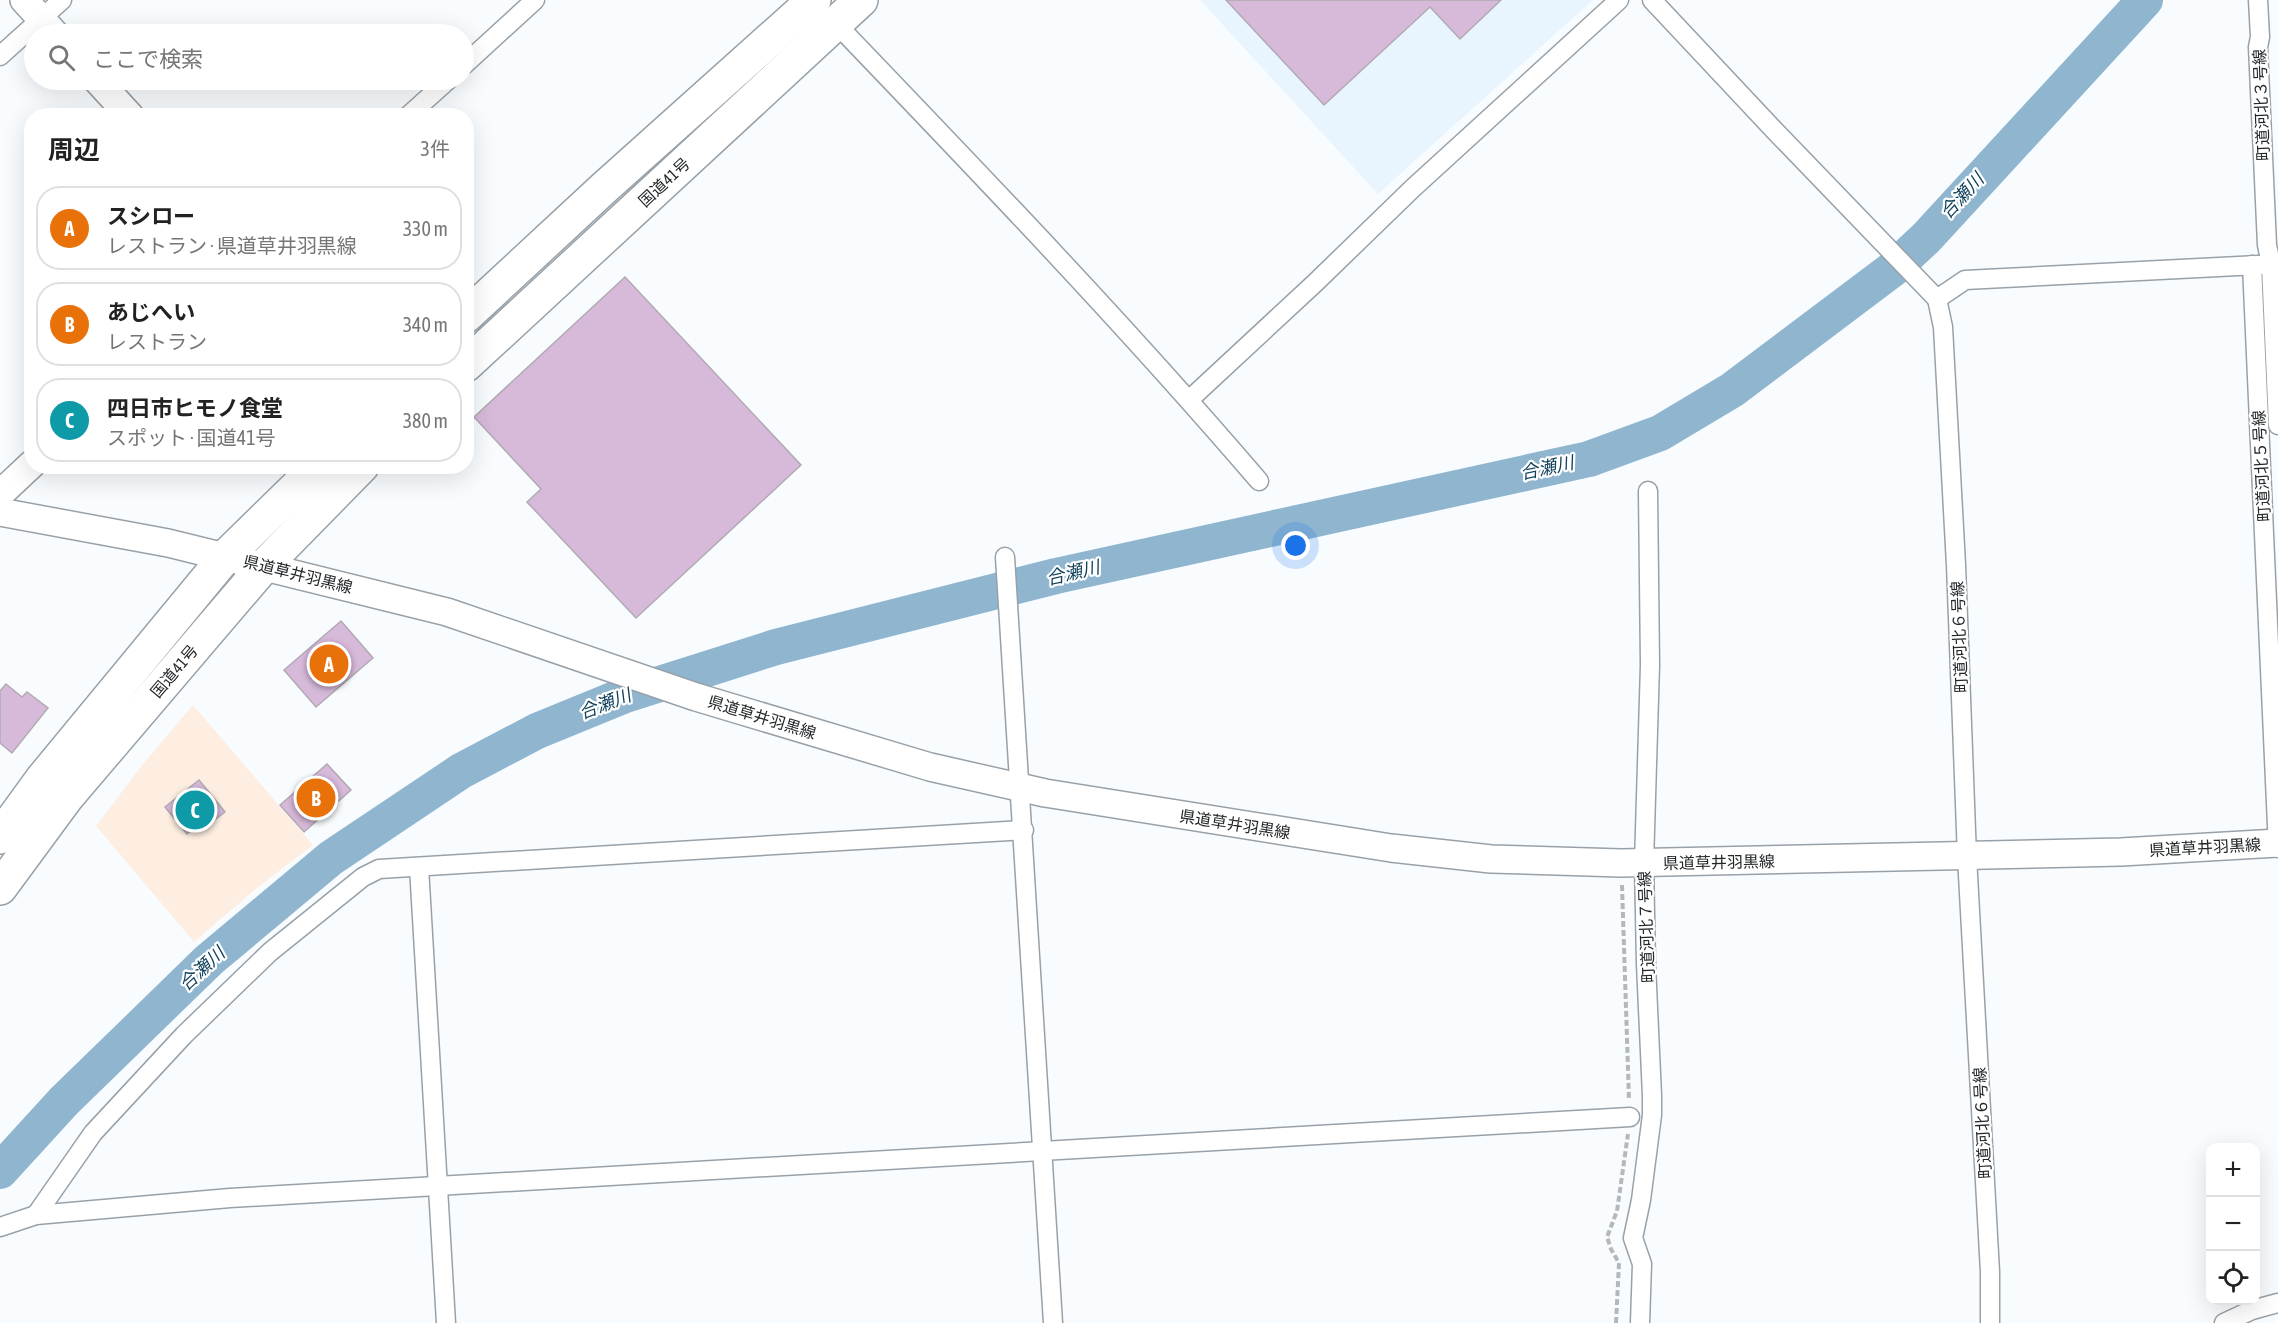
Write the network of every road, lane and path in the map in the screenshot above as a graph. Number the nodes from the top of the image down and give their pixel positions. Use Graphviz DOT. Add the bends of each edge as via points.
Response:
graph roads {
  1 [pos="62,0"];
  2 [pos="535,0"];
  3 [pos="814,0"];
  4 [pos="861,0"];
  5 [pos="1619,0"];
  6 [pos="1652,0"];
  7 [pos="2258,0"];
  8 [pos="40,18"];
  9 [pos="24,33"];
  10 [pos="846,34"];
  11 [pos="2269,37"];
  12 [pos="0,56"];
  13 [pos="474,56"];
  14 [pos="106,90"];
  15 [pos="437,90"];
  16 [pos="123,108"];
  17 [pos="417,108"];
  18 [pos="2275,264"];
  19 [pos="2252,265"];
  20 [pos="1937,299"];
  21 [pos="474,309"];
  22 [pos="474,358"];
  23 [pos="1189,400"];
  24 [pos="2278,425"];
  25 [pos="24,472"];
  26 [pos="310,474"];
  27 [pos="354,474"];
  28 [pos="1258,481"];
  29 [pos="1648,491"];
  30 [pos="0,494"];
  31 [pos="0,512"];
  32 [pos="226,556"];
  33 [pos="1005,558"];
  34 [pos="264,566"];
  35 [pos="1021,787"];
  36 [pos="1024,830"];
  37 [pos="0,837"];
  38 [pos="2278,843"];
  39 [pos="2278,848"];
  40 [pos="1967,856"];
  41 [pos="1632,863"];
  42 [pos="419,867"];
  43 [pos="0,888"];
  44 [pos="1630,1117"];
  45 [pos="1043,1152"];
  46 [pos="438,1185"];
  47 [pos="36,1215"];
  48 [pos="0,1227"];
  49 [pos="2278,1303"];
  50 [pos="446,1323"];
  51 [pos="1053,1323"];
  52 [pos="1640,1323"];
  53 [pos="1990,1323"];
  54 [pos="2224,1323"];
  1 -- 8 [label="street"];
  2 -- 13 [label="street"];
  3 -- 21 [label="highway"];
  4 -- 22 [label="highway, 国道41号"];
  5 -- 23 [label="street"];
  6 -- 20 [label="street"];
  7 -- 11 [label="street, 町道河北３号線"];
  9 -- 12 [label="street"];
  10 -- 23 [label="street"];
  11 -- 18 [label="street, 町道河北３号線" via="2258,47 2267,245"];
  14 -- 16 [label="main road"];
  15 -- 17 [label="street"];
  18 -- 19 [label="street"];
  18 -- 24 [label="street, 町道河北３号線"];
  19 -- 20 [label="street" via="1965,280"];
  19 -- 38 [label="street, 町道河北５号線"];
  20 -- 40 [label="street, 町道河北６号線" via="1943,327 1956,565"];
  23 -- 28 [label="street"];
  25 -- 30 [label="main road"];
  26 -- 32 [label="highway, 国道41号"];
  27 -- 34 [label="highway, 国道41号"];
  29 -- 41 [label="street, 町道河北７号線" via="1650,665"];
  31 -- 32 [label="main road, 県道草井羽黒線"];
  32 -- 34 [label="main road, 県道草井羽黒線"];
  32 -- 37 [label="highway, 国道41号" via="42,779"];
  33 -- 35 [label="street"];
  34 -- 35 [label="main road, 県道草井羽黒線" via="447,612 696,697 930,767"];
  34 -- 43 [label="highway, 国道41号" via="67,797"];
  35 -- 36 [label="street"];
  35 -- 41 [label="main road, 県道草井羽黒線" via="1391,848 1491,859"];
  36 -- 42 [label="street"];
  36 -- 45 [label="street"];
  38 -- 39 [label="street, 町道河北５号線"];
  38 -- 40 [label="main road, 県道草井羽黒線"];
  40 -- 41 [label="main road, 県道草井羽黒線"];
  40 -- 53 [label="street, 町道河北６号線"];
  41 -- 44 [label="path"];
  41 -- 52 [label="street, 町道河北７号線" via="1646,964 1652,1096 1633,1238 1642,1264"];
  42 -- 46 [label="street"];
  42 -- 47 [label="street" via="379,869 363,877 270,952 184,1035 93,1133"];
  44 -- 45 [label="street"];
  45 -- 46 [label="street"];
  45 -- 51 [label="street"];
  46 -- 47 [label="street"];
  46 -- 50 [label="street"];
  47 -- 48 [label="street"];
  49 -- 54 [label="street"];
}
